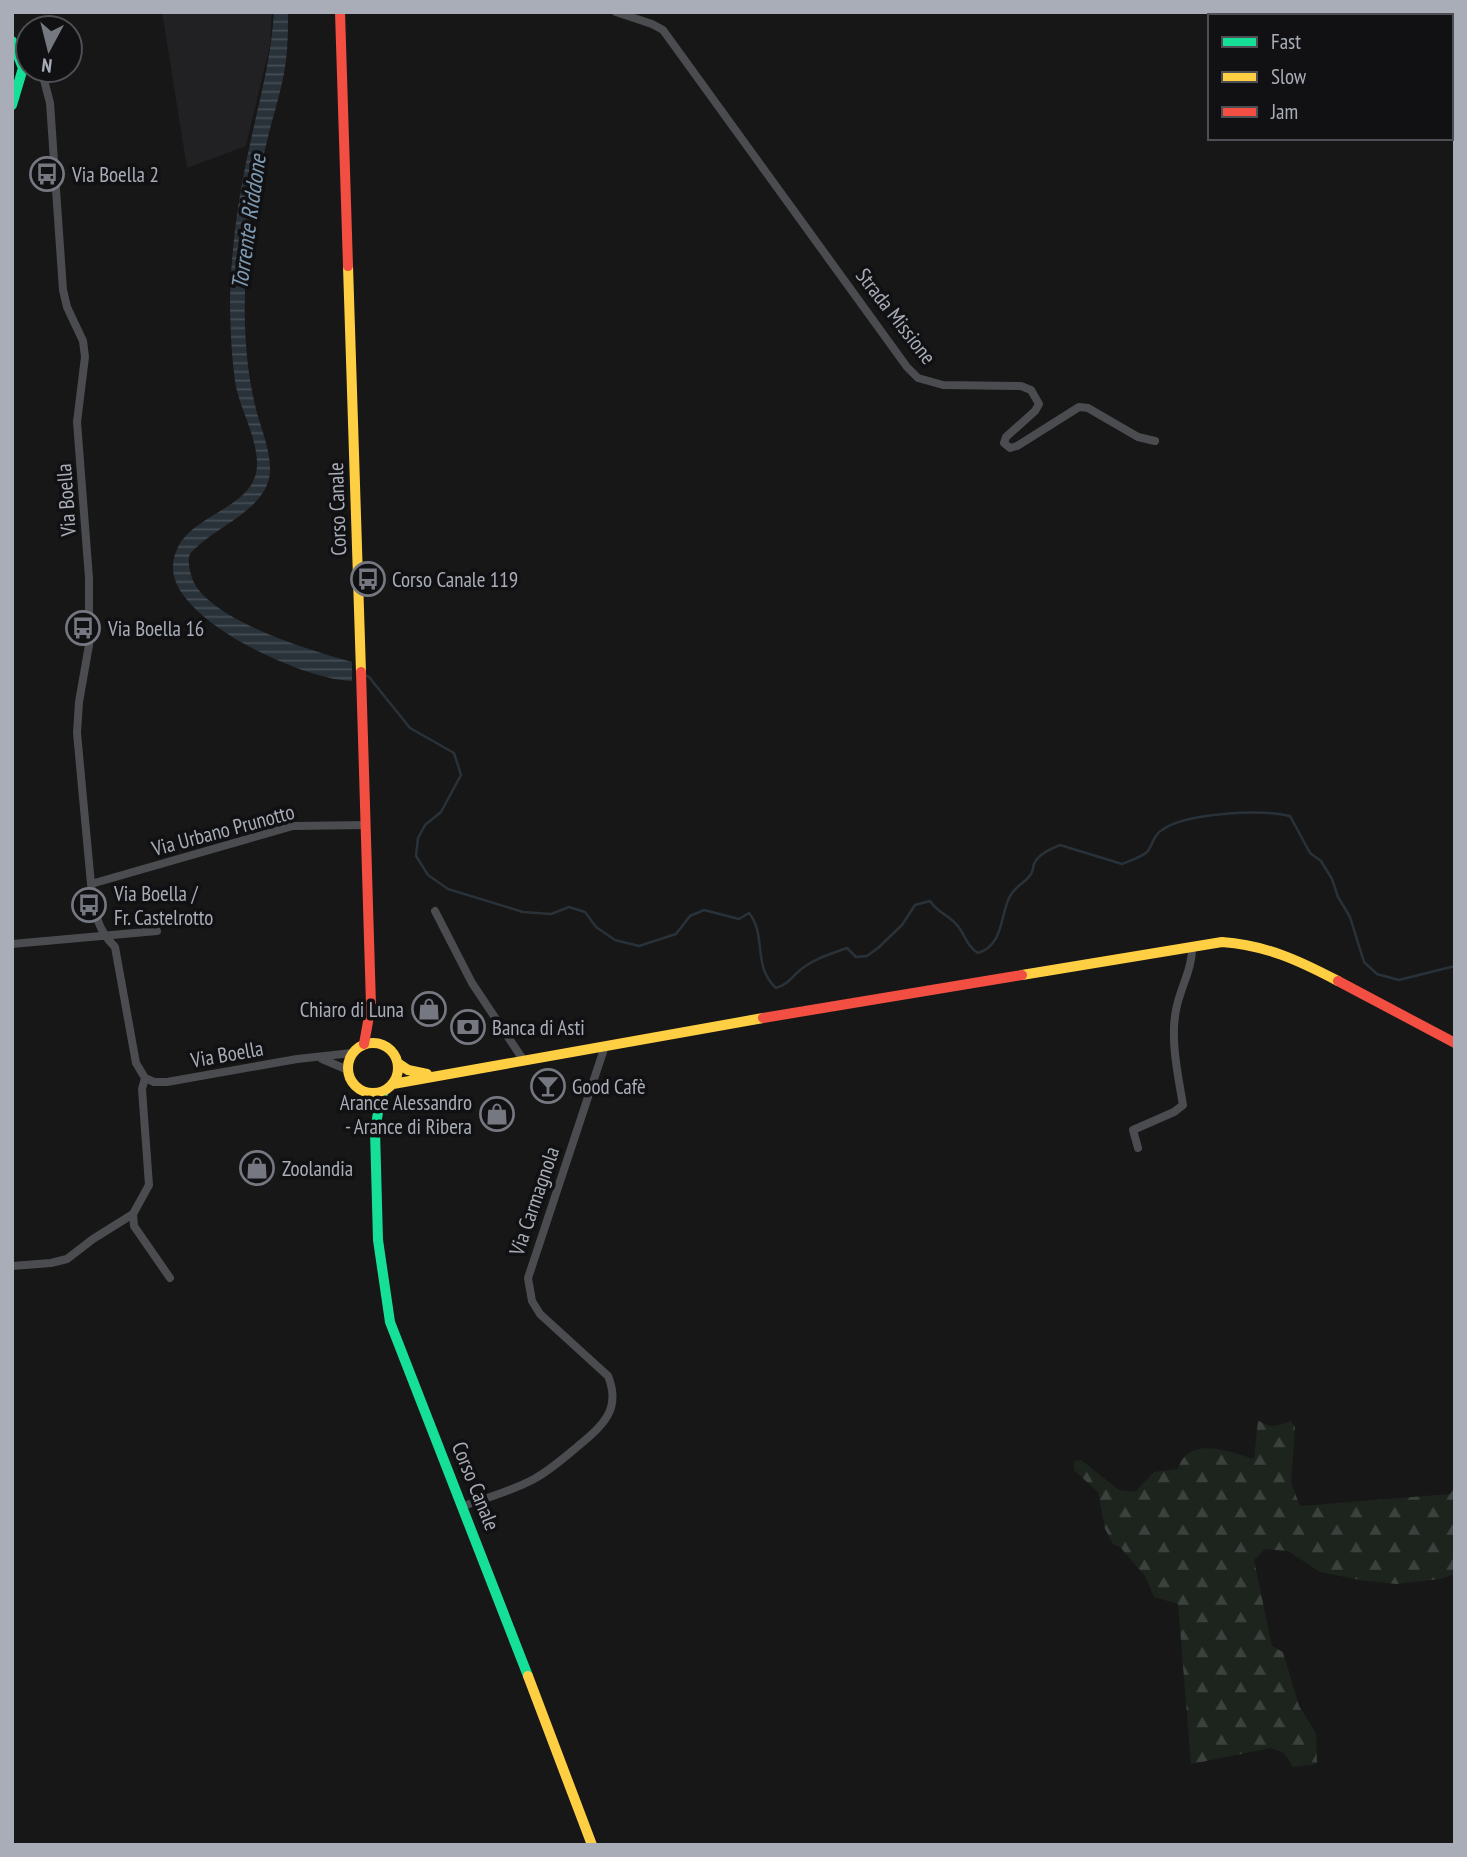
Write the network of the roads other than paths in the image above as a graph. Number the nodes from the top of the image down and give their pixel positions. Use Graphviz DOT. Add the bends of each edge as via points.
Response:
graph roads {
  1 [pos="340,12"];
  2 [pos="616,12"];
  3 [pos="21,84"];
  4 [pos="45,84"];
  5 [pos="12,105"];
  6 [pos="1155,441"];
  7 [pos="366,825"];
  8 [pos="91,884"];
  9 [pos="435,911"];
  10 [pos="157,930"];
  11 [pos="103,936"];
  12 [pos="12,944"];
  13 [pos="1192,946"];
  14 [pos="371,1005"];
  15 [pos="381,1043"];
  16 [pos="1455,1043"];
  17 [pos="364,1044"];
  18 [pos="605,1046"];
  19 [pos="352,1053"];
  20 [pos="316,1056"];
  21 [pos="524,1061"];
  22 [pos="399,1065"];
  23 [pos="348,1070"];
  24 [pos="437,1075"];
  25 [pos="145,1078"];
  26 [pos="388,1087"];
  27 [pos="362,1090"];
  28 [pos="375,1131"];
  29 [pos="1138,1148"];
  30 [pos="133,1214"];
  31 [pos="12,1266"];
  32 [pos="170,1278"];
  33 [pos="463,1506"];
  34 [pos="593,1845"];
  1 -- 7 [label="main road, Corso Canale"];
  2 -- 6 [label="street, Strada Missione" via="663,30 918,378 943,385 1031,390 1039,404 1006,437 1004,443 1010,448 1079,407"];
  3 -- 5 [label="main road"];
  4 -- 8 [label="street, Via Boella" via="63,290 85,358 77,422 89,578 89,645 77,733"];
  7 -- 8 [label="street, Via Urbano Prunotto" via="293,826"];
  7 -- 14 [label="main road, Corso Canale"];
  8 -- 11 [label="street, Via Boella"];
  9 -- 21 [label="street" via="472,983"];
  10 -- 11 [label="street"];
  11 -- 12 [label="street"];
  11 -- 25 [label="street, Via Boella" via="115,947 136,1063"];
  13 -- 16 [label="main road" via="1223,942 1274,949"];
  13 -- 18 [label="main road"];
  13 -- 29 [label="street" via="1193,959 1178,1000 1174,1028 1183,1105 1133,1130"];
  14 -- 15 [label="main road, Corso Canale"];
  14 -- 17 [label="main road, Corso Canale"];
  15 -- 17 [label="main road"];
  15 -- 22 [label="main road, Corso Canale" via="393,1051"];
  17 -- 19 [label="main road"];
  18 -- 21 [label="main road"];
  18 -- 33 [label="street, Via Carmagnola" via="528,1278 540,1314 608,1376 613,1387 610,1411 599,1429 535,1478"];
  19 -- 20 [label="street, Via Boella"];
  19 -- 23 [label="main road"];
  20 -- 23 [label="street"];
  20 -- 25 [label="street, Via Boella" via="167,1082"];
  21 -- 24 [label="main road"];
  22 -- 24 [label="main road"];
  22 -- 26 [label="main road, Corso Canale" via="397,1078"];
  23 -- 27 [label="main road, Corso Canale"];
  24 -- 26 [label="main road"];
  25 -- 30 [label="street, Via Boella" via="149,1185"];
  26 -- 27 [label="main road" via="374,1093"];
  26 -- 28 [label="main road, Corso Canale" via="380,1100"];
  27 -- 28 [label="main road, Corso Canale"];
  28 -- 33 [label="main road, Corso Canale" via="378,1240 390,1322"];
  30 -- 31 [label="street" via="67,1259"];
  30 -- 32 [label="street" via="134,1226"];
  33 -- 34 [label="main road, Corso Canale"];
}
